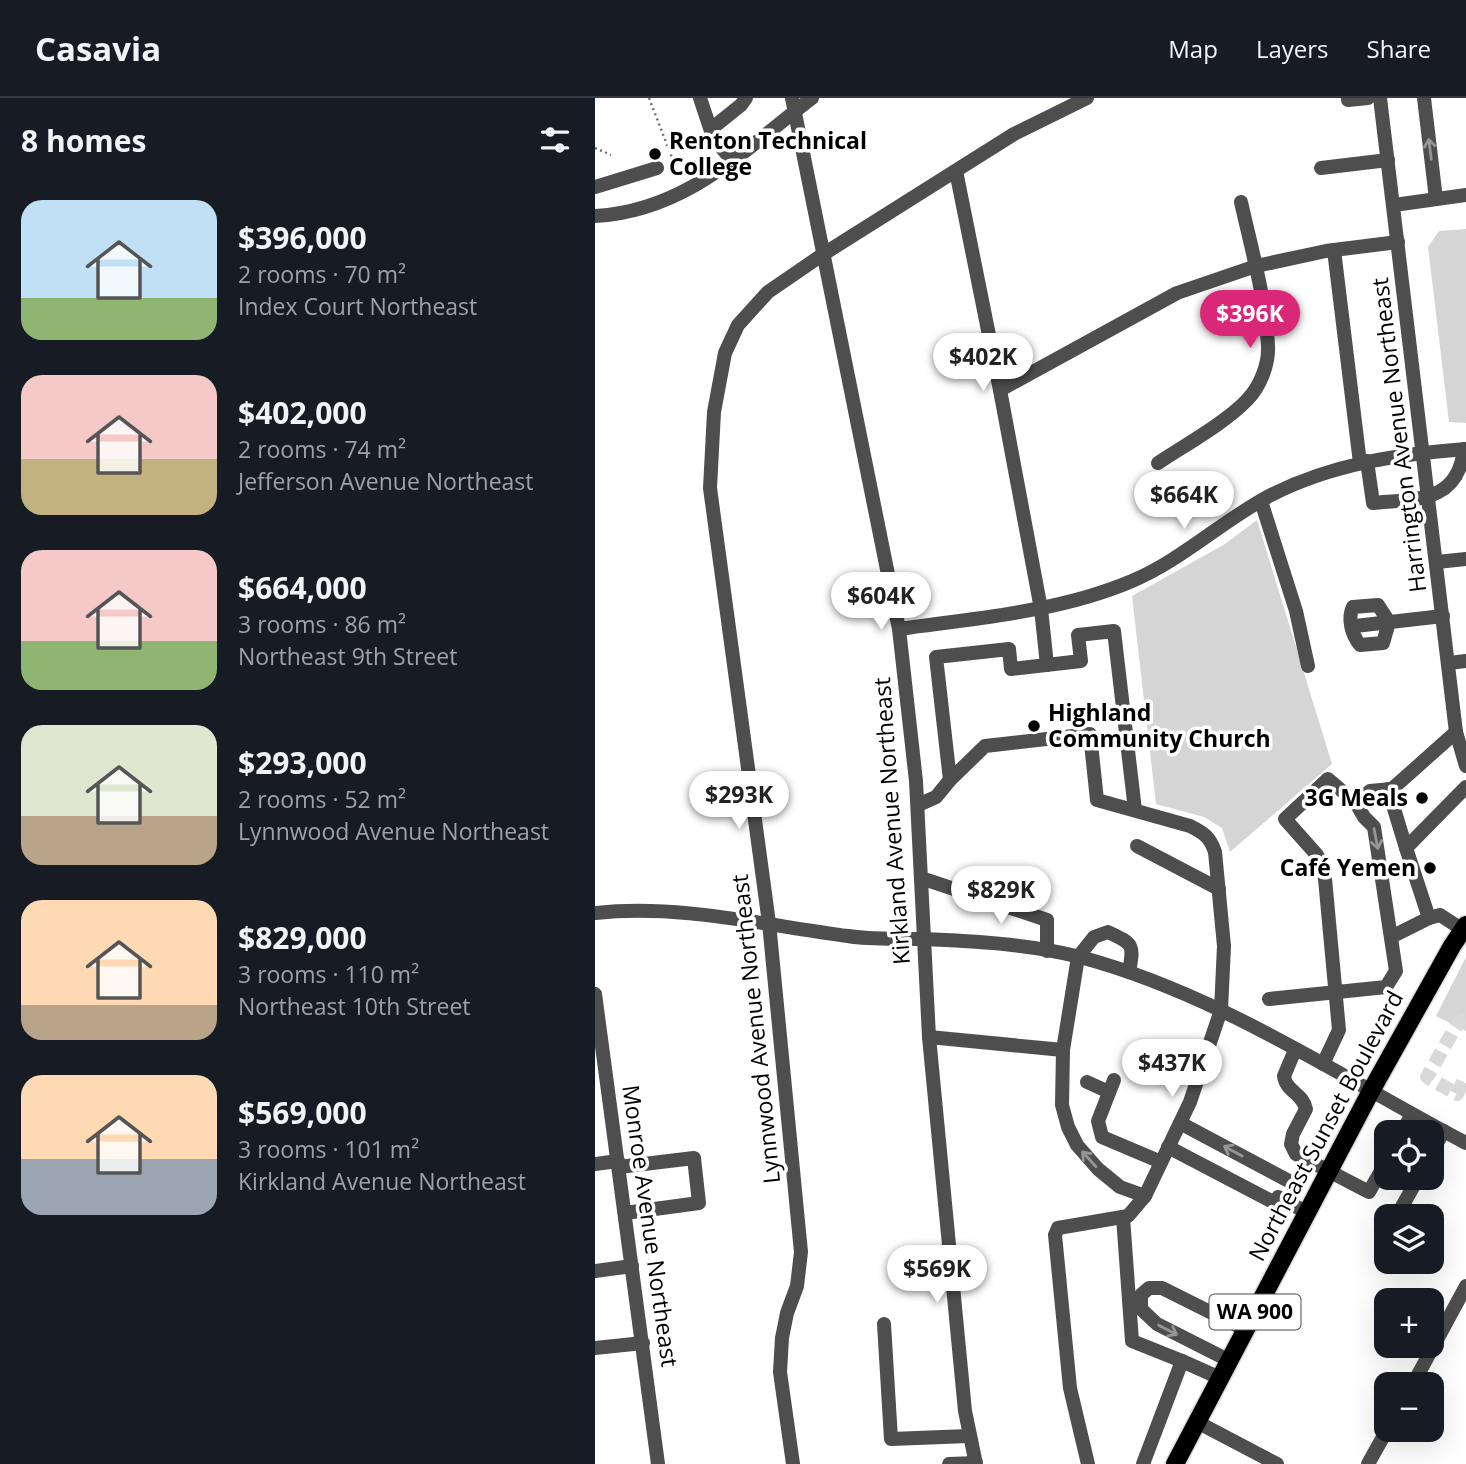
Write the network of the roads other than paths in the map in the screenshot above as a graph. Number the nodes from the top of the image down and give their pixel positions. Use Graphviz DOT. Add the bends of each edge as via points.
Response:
graph roads {
  1 [pos="700,98"];
  2 [pos="746,98"];
  3 [pos="812,98"];
  4 [pos="1087,98"];
  5 [pos="1347,98"];
  6 [pos="1368,98"];
  7 [pos="1380,98"];
  8 [pos="1424,98"];
  9 [pos="793,105"];
  10 [pos="711,130"];
  11 [pos="1388,160"];
  12 [pos="733,162"];
  13 [pos="1321,168"];
  14 [pos="662,169"];
  15 [pos="956,171"];
  16 [pos="595,187"];
  17 [pos="1466,195"];
  18 [pos="1436,199"];
  19 [pos="1241,202"];
  20 [pos="1394,205"];
  21 [pos="595,216"];
  22 [pos="1398,242"];
  23 [pos="1334,250"];
  24 [pos="823,255"];
  25 [pos="1256,267"];
  26 [pos="1000,390"];
  27 [pos="1465,449"];
  28 [pos="1424,452"];
  29 [pos="1363,462"];
  30 [pos="1158,463"];
  31 [pos="1429,498"];
  32 [pos="1261,501"];
  33 [pos="1466,559"];
  34 [pos="1437,562"];
  35 [pos="1041,609"];
  36 [pos="1443,616"];
  37 [pos="1355,626"];
  38 [pos="899,629"];
  39 [pos="1466,661"];
  40 [pos="1449,663"];
  41 [pos="1047,665"];
  42 [pos="1308,666"];
  43 [pos="1457,732"];
  44 [pos="1466,766"];
  45 [pos="950,780"];
  46 [pos="1466,787"];
  47 [pos="1388,789"];
  48 [pos="1356,803"];
  49 [pos="918,805"];
  50 [pos="1135,810"];
  51 [pos="1137,845"];
  52 [pos="1406,848"];
  53 [pos="921,878"];
  54 [pos="1219,889"];
  55 [pos="595,913"];
  56 [pos="1429,918"];
  57 [pos="769,923"];
  58 [pos="1464,927"];
  59 [pos="1391,937"];
  60 [pos="924,939"];
  61 [pos="1047,951"];
  62 [pos="1078,957"];
  63 [pos="1129,972"];
  64 [pos="1336,992"];
  65 [pos="595,994"];
  66 [pos="1269,999"];
  67 [pos="1220,1010"];
  68 [pos="929,1037"];
  69 [pos="1063,1050"];
  70 [pos="1295,1050"];
  71 [pos="1323,1065"];
  72 [pos="1087,1082"];
  73 [pos="1371,1091"];
  74 [pos="1412,1114"];
  75 [pos="1409,1120"];
  76 [pos="1423,1120"];
  77 [pos="1180,1123"];
  78 [pos="1444,1131"];
  79 [pos="1466,1143"];
  80 [pos="1168,1147"];
  81 [pos="1161,1162"];
  82 [pos="595,1164"];
  83 [pos="618,1164"];
  84 [pos="1329,1171"];
  85 [pos="1287,1180"];
  86 [pos="1374,1183"];
  87 [pos="1145,1196"];
  88 [pos="625,1213"];
  89 [pos="1308,1213"];
  90 [pos="1123,1217"];
  91 [pos="632,1266"];
  92 [pos="595,1271"];
  93 [pos="1466,1286"];
  94 [pos="1135,1293"];
  95 [pos="884,1324"];
  96 [pos="1246,1330"];
  97 [pos="643,1343"];
  98 [pos="595,1348"];
  99 [pos="1230,1361"];
  100 [pos="1182,1362"];
  101 [pos="1419,1372"];
  102 [pos="1220,1378"];
  103 [pos="1197,1422"];
  104 [pos="969,1436"];
  105 [pos="1380,1442"];
  106 [pos="658,1464"];
  107 [pos="793,1464"];
  108 [pos="949,1464"];
  109 [pos="976,1464"];
  110 [pos="1088,1464"];
  111 [pos="1143,1464"];
  112 [pos="1175,1464"];
  113 [pos="1277,1464"];
  114 [pos="1368,1464"];
  1 -- 10 [label="street"];
  2 -- 10 [label="street"];
  3 -- 9 [label="street"];
  4 -- 15 [label="street, Lynnwood Avenue Northeast" via="1014,134"];
  5 -- 6 [label="street"];
  7 -- 11 [label="street, Harrington Avenue Northeast"];
  18 -- 8 [label="street, one-way"];
  9 -- 12 [label="street"];
  9 -- 24 [label="street, Kirkland Avenue Northeast"];
  10 -- 12 [label="street"];
  11 -- 13 [label="street"];
  11 -- 20 [label="street, Harrington Avenue Northeast"];
  12 -- 21 [label="street" via="691,189 649,207"];
  14 -- 16 [label="street"];
  15 -- 24 [label="street, Lynnwood Avenue Northeast"];
  15 -- 26 [label="street"];
  17 -- 18 [label="street"];
  18 -- 20 [label="street"];
  19 -- 25 [label="street"];
  20 -- 22 [label="street, Harrington Avenue Northeast"];
  22 -- 23 [label="street"];
  22 -- 28 [label="street, Harrington Avenue Northeast"];
  23 -- 25 [label="street"];
  23 -- 29 [label="street"];
  24 -- 38 [label="street, Kirkland Avenue Northeast"];
  24 -- 57 [label="street, Lynnwood Avenue Northeast" via="768,292 738,325 725,353 714,412 710,488"];
  25 -- 26 [label="street" via="1177,293"];
  25 -- 30 [label="street" via="1268,347 1258,384 1247,400"];
  26 -- 35 [label="street"];
  27 -- 28 [label="street"];
  27 -- 31 [label="street" via="1462,466 1448,488"];
  28 -- 29 [label="street"];
  28 -- 31 [label="street, Harrington Avenue Northeast"];
  29 -- 31 [label="street" via="1373,503"];
  29 -- 32 [label="street" via="1322,473"];
  31 -- 34 [label="street, Harrington Avenue Northeast"];
  32 -- 35 [label="street" via="1161,567 1096,594"];
  32 -- 42 [label="street" via="1296,611"];
  33 -- 34 [label="street"];
  34 -- 36 [label="street, Harrington Avenue Northeast"];
  35 -- 38 [label="street"];
  35 -- 41 [label="street"];
  36 -- 37 [label="street"];
  36 -- 40 [label="street, Harrington Avenue Northeast"];
  38 -- 49 [label="street, Kirkland Avenue Northeast"];
  39 -- 40 [label="street"];
  40 -- 43 [label="street, Harrington Avenue Northeast"];
  41 -- 45 [label="street" via="1011,670 1009,649 936,657"];
  41 -- 50 [label="street" via="1081,661 1078,635 1114,631"];
  43 -- 44 [label="street, Harrington Avenue Northeast"];
  43 -- 47 [label="street"];
  45 -- 49 [label="street" via="936,797"];
  45 -- 50 [label="street" via="985,747 1090,734 1097,800"];
  46 -- 52 [label="street"];
  47 -- 48 [label="street" via="1370,791"];
  47 -- 52 [label="street"];
  48 -- 59 [label="street, one-way" via="1374,828"];
  48 -- 64 [label="street" via="1328,779 1285,819 1324,868"];
  49 -- 53 [label="street, Kirkland Avenue Northeast"];
  50 -- 54 [label="street" via="1204,832 1215,852"];
  51 -- 54 [label="street"];
  52 -- 56 [label="street"];
  53 -- 60 [label="street, Kirkland Avenue Northeast"];
  53 -- 61 [label="street" via="1047,920"];
  54 -- 67 [label="street" via="1224,946"];
  55 -- 57 [label="street" via="679,911"];
  56 -- 58 [label="street" via="1444,916"];
  56 -- 59 [label="street"];
  57 -- 60 [label="street" via="850,937"];
  57 -- 107 [label="street, Lynnwood Avenue Northeast" via="801,1252 782,1338 780,1372"];
  58 -- 73 [label="main road, Northeast Sunset Boulevard / WA 900"];
  59 -- 64 [label="street" via="1396,971 1386,987"];
  60 -- 61 [label="street"];
  60 -- 68 [label="street, Kirkland Avenue Northeast"];
  61 -- 62 [label="street"];
  62 -- 63 [label="street"];
  62 -- 63 [label="street" via="1094,937 1108,932 1132,946"];
  62 -- 69 [label="street"];
  63 -- 67 [label="street"];
  64 -- 66 [label="street"];
  64 -- 71 [label="street" via="1339,1030"];
  65 -- 83 [label="street, Monroe Avenue Northeast"];
  67 -- 70 [label="street"];
  67 -- 77 [label="street"];
  68 -- 69 [label="street"];
  68 -- 104 [label="street, Kirkland Avenue Northeast"];
  87 -- 69 [label="street, one-way" via="1120,1187 1077,1145 1062,1105"];
  70 -- 71 [label="street"];
  70 -- 84 [label="street" via="1285,1082 1300,1095 1306,1109 1291,1144 1296,1154"];
  71 -- 73 [label="street"];
  72 -- 81 [label="street" via="1112,1086 1098,1121 1102,1137"];
  73 -- 74 [label="street"];
  73 -- 84 [label="main road, Northeast Sunset Boulevard / WA 900"];
  74 -- 75 [label="street"];
  74 -- 76 [label="street"];
  77 -- 80 [label="street"];
  85 -- 77 [label="street, one-way"];
  78 -- 79 [label="street"];
  80 -- 81 [label="street"];
  80 -- 89 [label="street"];
  81 -- 87 [label="street"];
  82 -- 83 [label="street"];
  83 -- 88 [label="street, Monroe Avenue Northeast"];
  83 -- 88 [label="street" via="694,1158 699,1203"];
  84 -- 86 [label="street" via="1369,1192"];
  84 -- 89 [label="main road, Northeast Sunset Boulevard / WA 900"];
  87 -- 90 [label="street"];
  88 -- 91 [label="street, Monroe Avenue Northeast"];
  89 -- 96 [label="main road, Northeast Sunset Boulevard / WA 900"];
  90 -- 94 [label="street"];
  90 -- 110 [label="street" via="1058,1228 1055,1235 1070,1388"];
  91 -- 92 [label="street"];
  91 -- 97 [label="street, Monroe Avenue Northeast"];
  93 -- 101 [label="street"];
  94 -- 96 [label="street" via="1171,1285"];
  94 -- 99 [label="street, one-way" via="1141,1309 1153,1321"];
  94 -- 100 [label="street" via="1132,1341"];
  95 -- 104 [label="street" via="891,1439"];
  96 -- 99 [label="main road, Northeast Sunset Boulevard / WA 900"];
  97 -- 98 [label="street"];
  97 -- 106 [label="street, Monroe Avenue Northeast"];
  99 -- 102 [label="main road, Northeast Sunset Boulevard / WA 900"];
  100 -- 102 [label="street"];
  100 -- 111 [label="street"];
  102 -- 103 [label="main road, Northeast Sunset Boulevard / WA 900"];
  103 -- 112 [label="main road, Northeast Sunset Boulevard / WA 900"];
  103 -- 113 [label="street"];
  104 -- 109 [label="street, Kirkland Avenue Northeast"];
  105 -- 114 [label="street"];
  108 -- 109 [label="street"];
}
